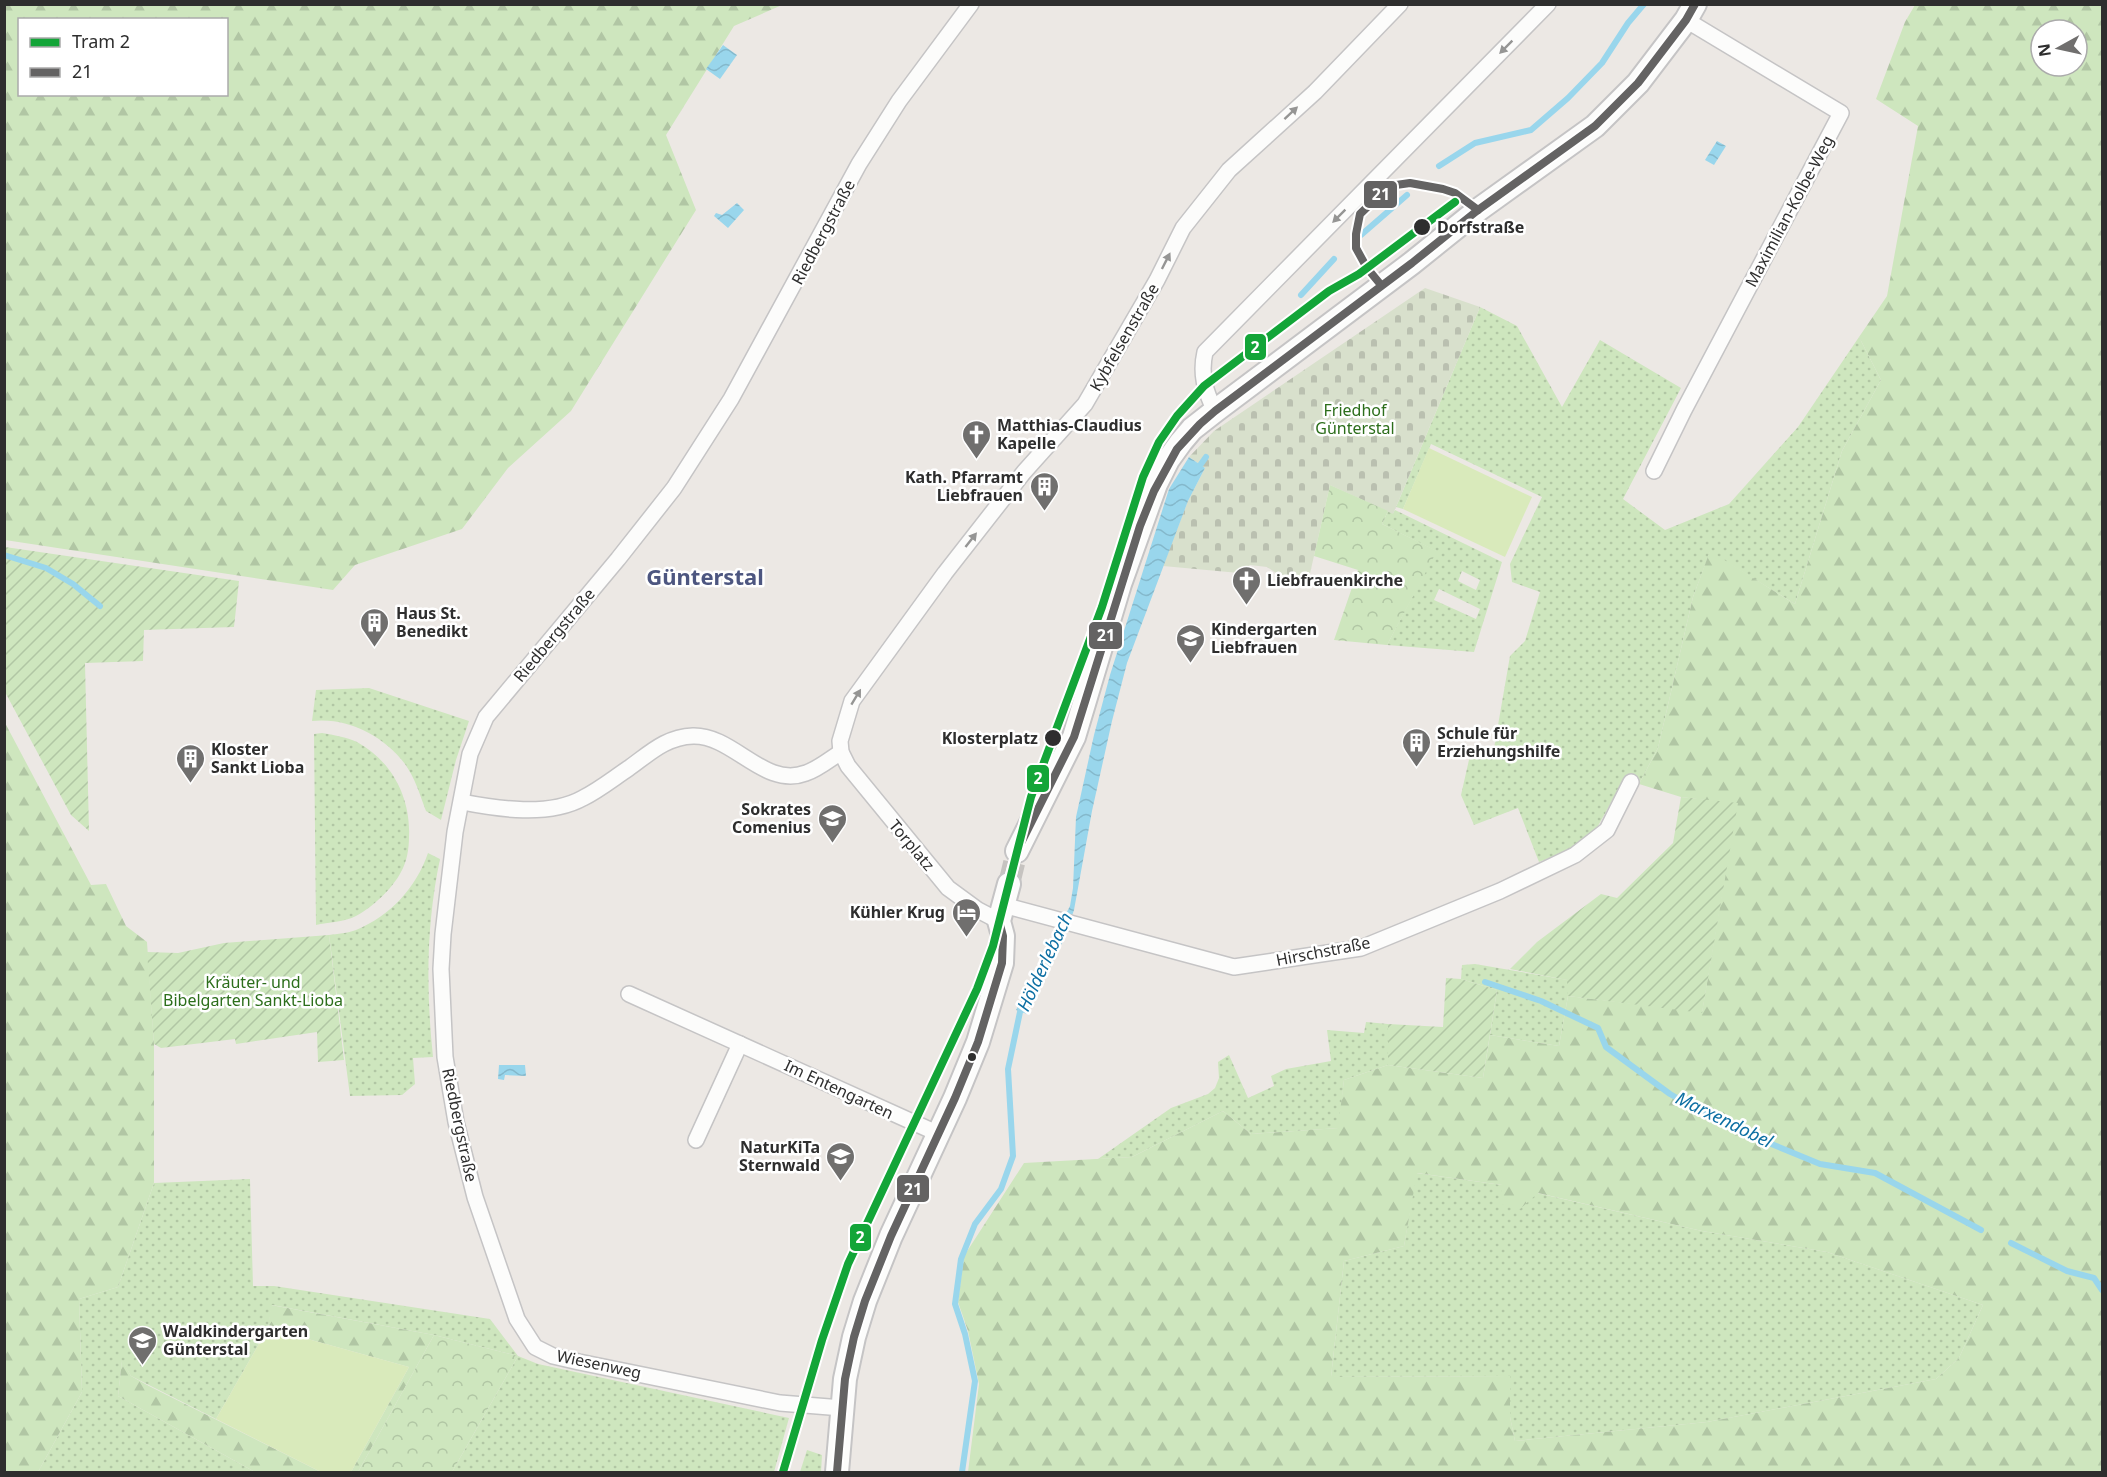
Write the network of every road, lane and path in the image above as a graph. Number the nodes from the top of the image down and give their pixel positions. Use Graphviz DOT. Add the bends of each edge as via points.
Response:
graph roads {
  1 [pos="970,4"];
  2 [pos="1400,4"];
  3 [pos="1548,4"];
  4 [pos="1691,12"];
  5 [pos="1215,411"];
  6 [pos="1654,471"];
  7 [pos="841,752"];
  8 [pos="1631,782"];
  9 [pos="462,802"];
  10 [pos="1017,851"];
  11 [pos="1003,903"];
  12 [pos="629,994"];
  13 [pos="740,1044"];
  14 [pos="939,1134"];
  15 [pos="696,1140"];
  16 [pos="535,1347"];
  17 [pos="842,1408"];
  18 [pos="837,1473"];
  1 -- 9 [label="street, Riedbergstraße" via="898,101 731,399 674,488 486,717 470,754"];
  7 -- 2 [label="street, Kybfelsenstraße, one-way" via="840,741 852,701 1024,472 1085,404 1183,228 1229,170 1315,92"];
  3 -- 5 [label="street, one-way" via="1205,352 1204,386"];
  4 -- 5 [label="main road" via="1638,83 1595,126"];
  4 -- 6 [label="street, Maximilian-Kolbe-Weg" via="1841,113"];
  5 -- 10 [label="main road" via="1181,442 1156,484 1074,737"];
  7 -- 9 [label="street" via="806,773 785,777 713,738 693,736 667,741 582,799 563,806 495,808"];
  7 -- 11 [label="street, Torplatz" via="861,784 948,888 978,910"];
  8 -- 11 [label="street, Hirschstraße" via="1607,830 1575,855 1500,891 1361,948 1234,967"];
  9 -- 16 [label="street, Riedbergstraße" via="448,878 443,934 445,1057 456,1122 476,1197 517,1319"];
  11 -- 14 [label="main road" via="1002,963 973,1057"];
  12 -- 13 [label="street, Im Entengarten"];
  13 -- 14 [label="street, Im Entengarten"];
  13 -- 15 [label="street"];
  14 -- 17 [label="main road" via="865,1301 844,1379"];
  16 -- 17 [label="street, Wiesenweg" via="562,1358 780,1403"];
  17 -- 18 [label="main road"];
}
